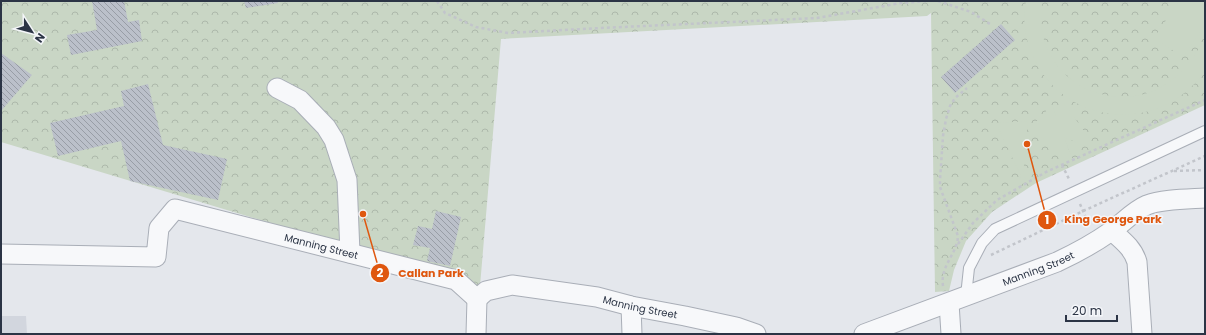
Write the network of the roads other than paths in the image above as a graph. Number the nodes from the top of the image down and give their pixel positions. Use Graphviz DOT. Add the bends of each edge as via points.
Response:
graph roads {
  1 [pos="277,88"];
  2 [pos="1205,131"];
  3 [pos="1205,198"];
  4 [pos="1112,231"];
  5 [pos="350,253"];
  6 [pos="1,254"];
  7 [pos="478,299"];
  8 [pos="958,299"];
  9 [pos="631,306"];
  10 [pos="476,334"];
  11 [pos="632,334"];
  12 [pos="756,334"];
  13 [pos="864,334"];
  14 [pos="951,334"];
  15 [pos="1142,334"];
  1 -- 5 [label="street" via="300,100 326,127 334,140 347,180"];
  2 -- 8 [label="lane" via="1001,225 988,235 976,252"];
  3 -- 4 [label="street, Manning Street" via="1164,201 1148,205"];
  4 -- 8 [label="street, Manning Street" via="1057,262"];
  4 -- 15 [label="street" via="1135,255"];
  5 -- 6 [label="street, Manning Street" via="175,209 159,228 156,257"];
  5 -- 7 [label="street, Manning Street" via="456,280"];
  7 -- 9 [label="street, Manning Street" via="486,291 512,286 597,297"];
  7 -- 10 [label="street"];
  8 -- 13 [label="street, Manning Street"];
  8 -- 14 [label="street"];
  9 -- 11 [label="street"];
  9 -- 12 [label="street, Manning Street" via="692,317"];
}
